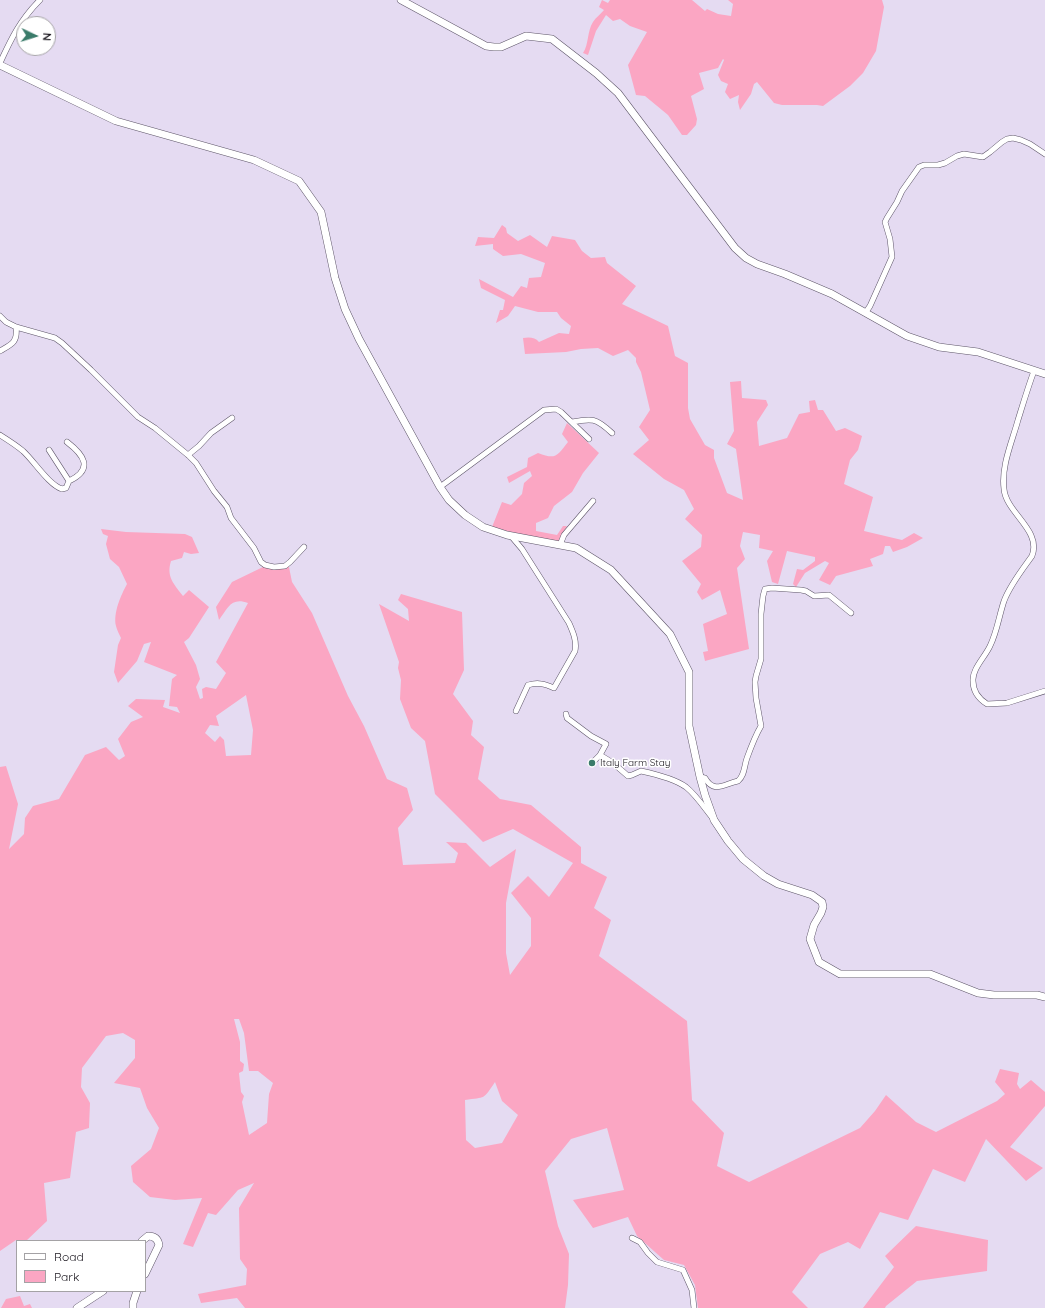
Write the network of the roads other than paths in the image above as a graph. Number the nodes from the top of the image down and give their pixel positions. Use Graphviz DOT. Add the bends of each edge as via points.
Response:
graph roads {
  1 [pos="40,0"];
  2 [pos="401,0"];
  3 [pos="0,64"];
  4 [pos="1045,154"];
  5 [pos="866,312"];
  6 [pos="0,316"];
  7 [pos="16,327"];
  8 [pos="0,351"];
  9 [pos="1034,371"];
  10 [pos="1045,374"];
  11 [pos="232,418"];
  12 [pos="572,422"];
  13 [pos="612,432"];
  14 [pos="0,435"];
  15 [pos="590,439"];
  16 [pos="67,442"];
  17 [pos="49,450"];
  18 [pos="188,454"];
  19 [pos="69,481"];
  20 [pos="440,487"];
  21 [pos="593,501"];
  22 [pos="511,536"];
  23 [pos="560,545"];
  24 [pos="304,547"];
  25 [pos="851,613"];
  26 [pos="1045,691"];
  27 [pos="516,711"];
  28 [pos="566,714"];
  29 [pos="600,755"];
  30 [pos="592,763"];
  31 [pos="700,777"];
  32 [pos="714,820"];
  33 [pos="1045,997"];
  34 [pos="632,1238"];
  35 [pos="143,1240"];
  36 [pos="146,1272"];
  37 [pos="101,1292"];
  38 [pos="137,1292"];
  39 [pos="77,1308"];
  40 [pos="133,1308"];
  41 [pos="694,1308"];
  1 -- 3 [label="street" via="14,33"];
  2 -- 5 [label="street" via="486,46 501,46 526,36 552,39 618,93 735,248 746,258 832,294"];
  3 -- 20 [label="street" via="116,121 254,160 299,181 321,212 335,278 345,309"];
  4 -- 5 [label="street" via="1030,144 1013,138 1002,142 983,157 964,154 945,163 919,167 885,222 892,257"];
  5 -- 9 [label="street" via="907,336 945,348 978,352"];
  6 -- 7 [label="street"];
  7 -- 8 [label="street" via="15,339 11,345"];
  7 -- 18 [label="street" via="55,338 62,343 138,418"];
  9 -- 10 [label="street"];
  9 -- 26 [label="street" via="1005,463 1004,489 1008,503 1026,526 1034,550 1004,600 991,644 974,674 973,681 978,696 987,704 1007,703"];
  11 -- 18 [label="street"];
  12 -- 13 [label="street" via="591,419 602,423"];
  12 -- 15 [label="street"];
  12 -- 20 [label="street" via="556,409 544,410"];
  14 -- 19 [label="street" via="23,451 53,485 62,489 66,488"];
  16 -- 19 [label="street" via="84,459 85,465 76,478"];
  17 -- 19 [label="street"];
  18 -- 24 [label="street" via="254,548 260,562 274,567 285,566"];
  20 -- 22 [label="street" via="465,515 483,527"];
  21 -- 23 [label="street" via="564,535"];
  22 -- 23 [label="street"];
  22 -- 27 [label="street" via="569,623 576,646 554,688 540,683 528,685"];
  23 -- 31 [label="street" via="576,548 611,570 670,634 689,672 689,726"];
  25 -- 31 [label="street" via="829,596 814,596 801,590 766,589 761,614 761,654 755,682 761,726 747,756 741,779 716,788 705,778"];
  28 -- 29 [label="street" via="567,718 590,736 606,744"];
  29 -- 30 [label="street"];
  29 -- 32 [label="street" via="628,776 641,770 682,785"];
  31 -- 32 [label="street"];
  32 -- 33 [label="street" via="743,859 764,876 778,884 812,895 822,902 823,907 810,939 819,962 840,974 930,974 978,993"];
  34 -- 41 [label="street" via="640,1242 657,1262 684,1270 692,1290"];
  35 -- 36 [label="street" via="150,1236 159,1242"];
  37 -- 39 [label="street"];
  38 -- 40 [label="street"];
}
